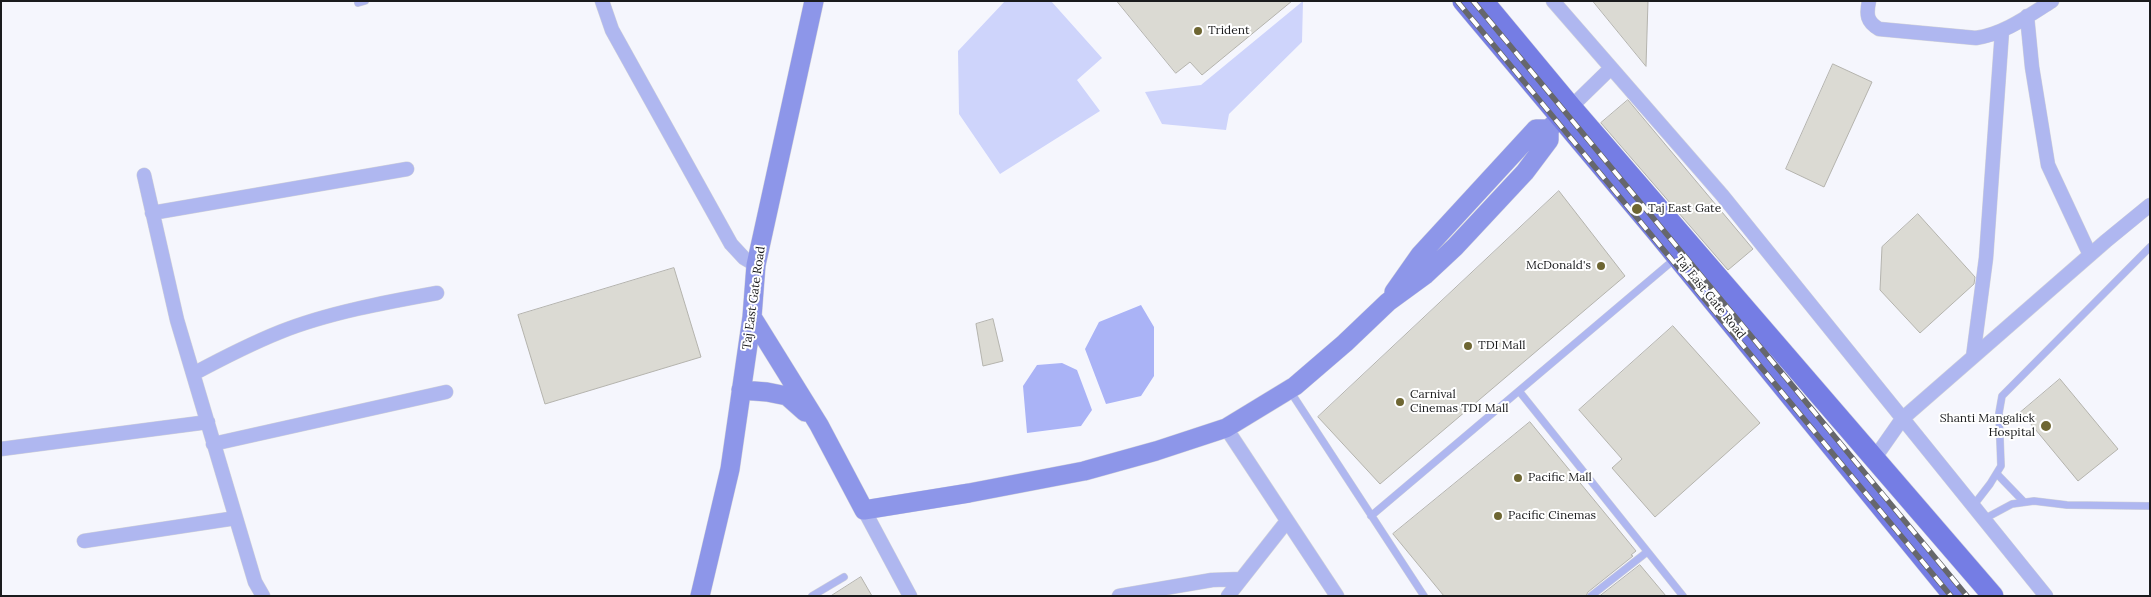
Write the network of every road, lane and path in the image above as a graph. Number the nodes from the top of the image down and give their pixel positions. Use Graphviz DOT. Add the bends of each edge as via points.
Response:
graph roads {
  1 [pos="602,1"];
  2 [pos="814,1"];
  3 [pos="1462,1"];
  4 [pos="1484,1"];
  5 [pos="1553,1"];
  6 [pos="1869,1"];
  7 [pos="2052,1"];
  8 [pos="2028,16"];
  9 [pos="2002,31"];
  10 [pos="1611,68"];
  11 [pos="1560,118"];
  12 [pos="407,169"];
  13 [pos="144,175"];
  14 [pos="2150,206"];
  15 [pos="152,213"];
  16 [pos="2150,247"];
  17 [pos="2090,255"];
  18 [pos="1677,257"];
  19 [pos="756,265"];
  20 [pos="437,293"];
  21 [pos="752,317"];
  22 [pos="1973,357"];
  23 [pos="193,374"];
  24 [pos="741,390"];
  25 [pos="1289,390"];
  26 [pos="1519,391"];
  27 [pos="446,392"];
  28 [pos="1902,419"];
  29 [pos="208,422"];
  30 [pos="819,425"];
  31 [pos="1226,428"];
  32 [pos="213,444"];
  33 [pos="1,449"];
  34 [pos="1874,458"];
  35 [pos="1997,474"];
  36 [pos="2024,502"];
  37 [pos="1973,506"];
  38 [pos="2150,506"];
  39 [pos="864,510"];
  40 [pos="1371,516"];
  41 [pos="236,518"];
  42 [pos="1984,519"];
  43 [pos="1287,521"];
  44 [pos="84,541"];
  45 [pos="1647,552"];
  46 [pos="844,577"];
  47 [pos="1241,578"];
  48 [pos="263,596"];
  49 [pos="700,596"];
  50 [pos="812,596"];
  51 [pos="910,596"];
  52 [pos="1118,596"];
  53 [pos="1228,596"];
  54 [pos="1337,596"];
  55 [pos="1424,596"];
  56 [pos="1590,596"];
  57 [pos="1683,596"];
  58 [pos="1954,596"];
  59 [pos="1993,596"];
  60 [pos="2046,596"];
  1 -- 19 [label="street" via="612,30 731,244"];
  2 -- 19 [label="main road, Taj East Gate Road"];
  3 -- 11 [label="main road, Taj East Gate Road"];
  4 -- 11 [label="main road"];
  5 -- 10 [label="street"];
  6 -- 9 [label="street" via="1866,16 1871,25 1879,29 1976,38"];
  7 -- 8 [label="street"];
  8 -- 9 [label="street"];
  8 -- 17 [label="street" via="2032,67 2048,165"];
  9 -- 22 [label="street" via="1986,258"];
  10 -- 11 [label="street"];
  10 -- 28 [label="street" via="1722,195"];
  11 -- 18 [label="main road, Taj East Gate Road"];
  11 -- 25 [label="main road" via="1549,140 1525,172 1478,223 1425,275 1388,302"];
  11 -- 34 [label="main road"];
  12 -- 15 [label="street"];
  13 -- 15 [label="street"];
  14 -- 17 [label="street"];
  15 -- 23 [label="street"];
  16 -- 35 [label="lane" via="2002,396 1999,413 2001,466"];
  17 -- 22 [label="street"];
  18 -- 26 [label="lane"];
  18 -- 58 [label="main road, Taj East Gate Road"];
  19 -- 21 [label="main road, Taj East Gate Road"];
  20 -- 23 [label="street" via="342,313 282,331 241,348"];
  21 -- 24 [label="main road, Taj East Gate Road"];
  21 -- 30 [label="main road"];
  22 -- 28 [label="street"];
  23 -- 29 [label="street"];
  24 -- 30 [label="main road" via="786,396"];
  24 -- 49 [label="main road, Taj East Gate Road" via="730,470"];
  25 -- 31 [label="main road"];
  25 -- 40 [label="lane"];
  26 -- 40 [label="lane"];
  26 -- 45 [label="lane"];
  27 -- 32 [label="street"];
  28 -- 34 [label="street"];
  28 -- 37 [label="street"];
  29 -- 32 [label="street"];
  29 -- 33 [label="street"];
  30 -- 39 [label="main road"];
  31 -- 39 [label="main road" via="1084,470"];
  31 -- 43 [label="street"];
  32 -- 41 [label="street"];
  34 -- 59 [label="main road"];
  35 -- 36 [label="lane"];
  35 -- 37 [label="lane"];
  36 -- 38 [label="lane"];
  36 -- 42 [label="lane" via="2012,504"];
  37 -- 42 [label="street"];
  39 -- 51 [label="street"];
  40 -- 55 [label="lane"];
  41 -- 44 [label="street"];
  41 -- 48 [label="street" via="255,582"];
  42 -- 60 [label="street"];
  43 -- 47 [label="street"];
  43 -- 54 [label="street"];
  45 -- 56 [label="lane"];
  45 -- 57 [label="lane"];
  46 -- 50 [label="lane"];
  47 -- 52 [label="street"];
  47 -- 53 [label="street"];
}
